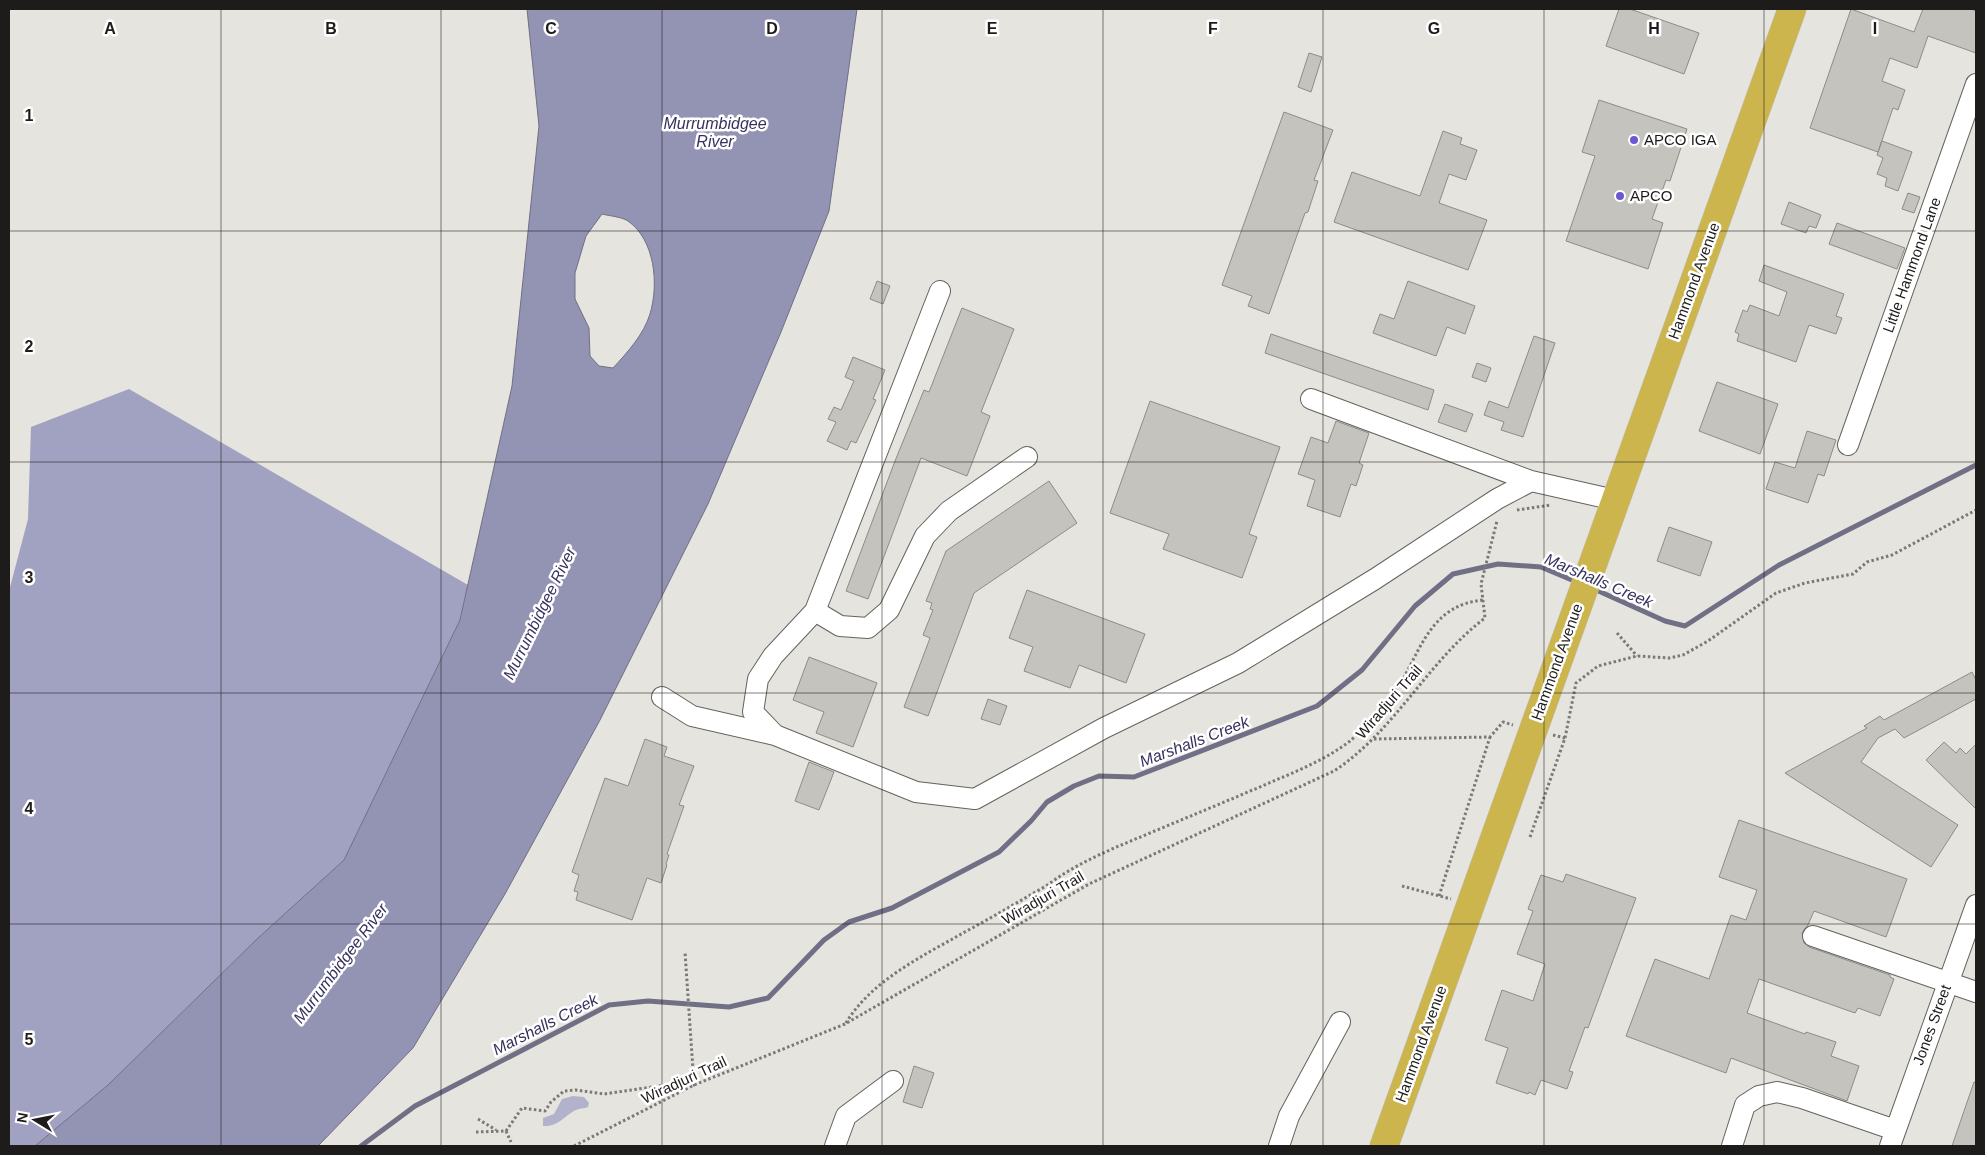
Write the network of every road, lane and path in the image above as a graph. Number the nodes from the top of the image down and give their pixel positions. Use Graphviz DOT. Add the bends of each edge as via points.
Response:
graph roads {
  1 [pos="1792,9"];
  2 [pos="1976,84"];
  3 [pos="940,291"];
  4 [pos="1311,399"];
  5 [pos="1848,445"];
  6 [pos="1027,457"];
  7 [pos="1531,481"];
  8 [pos="1584,493"];
  9 [pos="1615,500"];
  10 [pos="1976,510"];
  11 [pos="1510,512"];
  12 [pos="1498,518"];
  13 [pos="1483,600"];
  14 [pos="815,611"];
  15 [pos="1617,633"];
  16 [pos="1637,656"];
  17 [pos="662,697"];
  18 [pos="1503,722"];
  19 [pos="775,735"];
  20 [pos="1552,735"];
  21 [pos="1490,737"];
  22 [pos="1565,738"];
  23 [pos="1373,739"];
  24 [pos="1530,837"];
  25 [pos="1402,886"];
  26 [pos="1438,896"];
  27 [pos="1471,905"];
  28 [pos="1976,905"];
  29 [pos="1813,936"];
  30 [pos="685,952"];
  31 [pos="1948,982"];
  32 [pos="1976,992"];
  33 [pos="1340,1022"];
  34 [pos="845,1024"];
  35 [pos="893,1081"];
  36 [pos="694,1086"];
  37 [pos="478,1119"];
  38 [pos="497,1131"];
  39 [pos="506,1131"];
  40 [pos="476,1132"];
  41 [pos="1892,1138"];
  42 [pos="511,1142"];
  43 [pos="574,1146"];
  44 [pos="835,1146"];
  45 [pos="1279,1146"];
  46 [pos="1384,1146"];
  47 [pos="1732,1146"];
  1 -- 9 [label="highway, Hammond Avenue"];
  2 -- 5 [label="street, Little Hammond Lane"];
  3 -- 14 [label="street"];
  4 -- 7 [label="street"];
  6 -- 14 [label="street" via="949,511 925,536 889,610 868,628 840,626"];
  7 -- 8 [label="street"];
  7 -- 19 [label="street" via="1497,499 1238,664 1104,728 975,799 916,792"];
  8 -- 9 [label="street"];
  8 -- 11 [label="path" via="1574,502"];
  9 -- 27 [label="highway, Hammond Avenue"];
  10 -- 16 [label="path" via="1892,555 1867,562 1853,574 1776,592 1683,655 1668,658"];
  12 -- 13 [label="path" via="1481,584"];
  13 -- 23 [label="path, Wiradjuri Trail" via="1485,618 1463,635"];
  13 -- 34 [label="path" via="1453,608 1441,617 1427,634 1392,694 1361,730 1334,751 1299,770 1064,872 1046,886 900,971 868,995"];
  14 -- 19 [label="street" via="773,656 758,679 753,712"];
  15 -- 16 [label="path"];
  16 -- 22 [label="path" via="1598,666 1576,683"];
  17 -- 19 [label="street" via="692,716"];
  18 -- 21 [label="path"];
  20 -- 22 [label="path"];
  21 -- 23 [label="path"];
  21 -- 26 [label="path"];
  22 -- 24 [label="path"];
  23 -- 34 [label="path, Wiradjuri Trail" via="1334,771 1088,884"];
  25 -- 26 [label="path"];
  26 -- 27 [label="path"];
  27 -- 46 [label="highway, Hammond Avenue"];
  28 -- 31 [label="street, Jones Street"];
  29 -- 31 [label="street"];
  30 -- 36 [label="path"];
  31 -- 32 [label="street"];
  31 -- 41 [label="street, Jones Street"];
  33 -- 45 [label="street" via="1289,1116"];
  34 -- 36 [label="path, Wiradjuri Trail"];
  35 -- 44 [label="street" via="846,1116"];
  36 -- 39 [label="path" via="686,1082 604,1094 564,1091 545,1111 522,1108"];
  36 -- 43 [label="path, Wiradjuri Trail"];
  37 -- 38 [label="path"];
  38 -- 39 [label="path"];
  38 -- 40 [label="path"];
  39 -- 42 [label="path"];
  41 -- 47 [label="street" via="1802,1098 1777,1092 1759,1096 1745,1105"];
}
